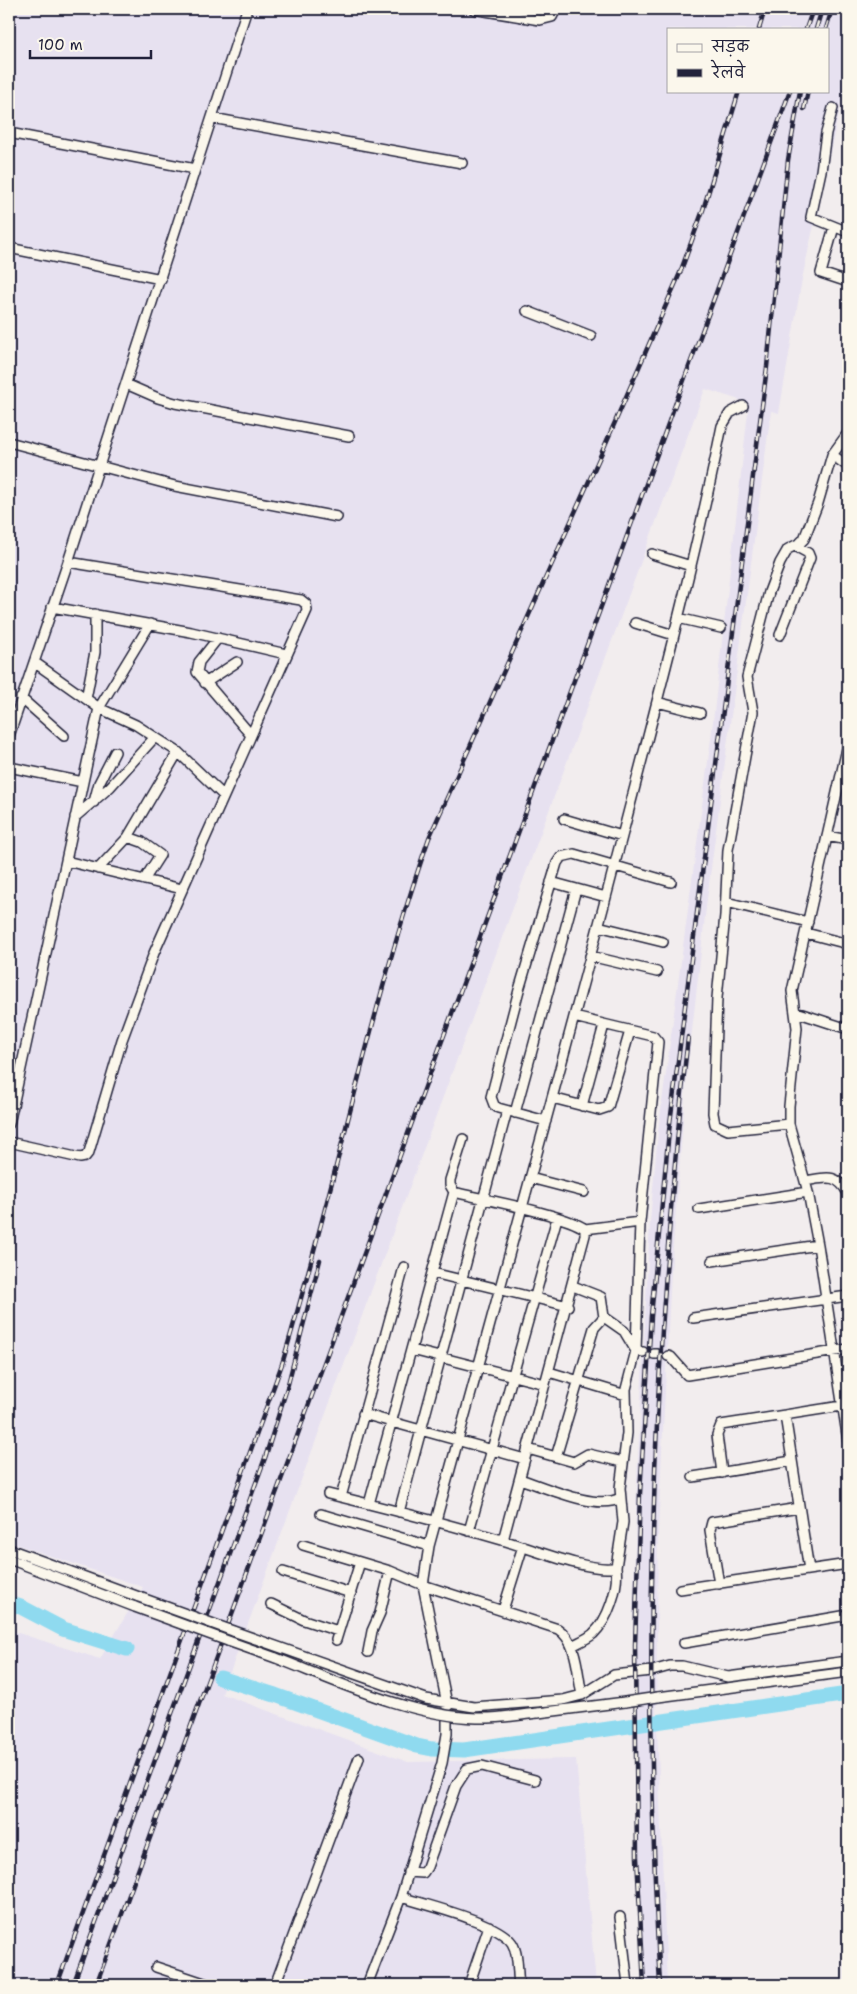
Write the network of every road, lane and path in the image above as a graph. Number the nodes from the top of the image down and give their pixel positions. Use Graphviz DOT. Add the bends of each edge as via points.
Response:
graph roads {
  1 [pos="247,9"];
  2 [pos="473,9"];
  3 [pos="556,9"];
  4 [pos="833,108"];
  5 [pos="212,118"];
  6 [pos="9,133"];
  7 [pos="462,163"];
  8 [pos="195,169"];
  9 [pos="834,227"];
  10 [pos="848,232"];
  11 [pos="9,248"];
  12 [pos="160,279"];
  13 [pos="848,282"];
  14 [pos="527,311"];
  15 [pos="591,336"];
  16 [pos="126,384"];
  17 [pos="743,406"];
  18 [pos="848,434"];
  19 [pos="350,436"];
  20 [pos="9,442"];
  21 [pos="832,455"];
  22 [pos="100,464"];
  23 [pos="848,466"];
  24 [pos="337,517"];
  25 [pos="795,546"];
  26 [pos="652,554"];
  27 [pos="68,562"];
  28 [pos="691,566"];
  29 [pos="52,607"];
  30 [pos="95,614"];
  31 [pos="678,618"];
  32 [pos="635,623"];
  33 [pos="150,624"];
  34 [pos="721,628"];
  35 [pos="674,635"];
  36 [pos="780,635"];
  37 [pos="218,638"];
  38 [pos="286,654"];
  39 [pos="34,662"];
  40 [pos="237,662"];
  41 [pos="205,683"];
  42 [pos="21,698"];
  43 [pos="86,699"];
  44 [pos="657,702"];
  45 [pos="99,708"];
  46 [pos="700,713"];
  47 [pos="9,731"];
  48 [pos="250,734"];
  49 [pos="64,736"];
  50 [pos="155,737"];
  51 [pos="848,744"];
  52 [pos="115,752"];
  53 [pos="178,752"];
  54 [pos="9,767"];
  55 [pos="83,782"];
  56 [pos="224,795"];
  57 [pos="94,802"];
  58 [pos="75,817"];
  59 [pos="564,819"];
  60 [pos="622,836"];
  61 [pos="827,836"];
  62 [pos="128,837"];
  63 [pos="848,840"];
  64 [pos="66,861"];
  65 [pos="615,864"];
  66 [pos="98,869"];
  67 [pos="144,880"];
  68 [pos="551,882"];
  69 [pos="671,882"];
  70 [pos="182,889"];
  71 [pos="576,889"];
  72 [pos="606,897"];
  73 [pos="726,902"];
  74 [pos="808,922"];
  75 [pos="598,926"];
  76 [pos="806,933"];
  77 [pos="663,942"];
  78 [pos="848,944"];
  79 [pos="590,956"];
  80 [pos="657,972"];
  81 [pos="796,1012"];
  82 [pos="574,1017"];
  83 [pos="604,1025"];
  84 [pos="848,1029"];
  85 [pos="630,1031"];
  86 [pos="552,1098"];
  87 [pos="582,1106"];
  88 [pos="511,1112"];
  89 [pos="546,1122"];
  90 [pos="9,1124"];
  91 [pos="789,1124"];
  92 [pos="463,1139"];
  93 [pos="9,1142"];
  94 [pos="530,1178"];
  95 [pos="805,1181"];
  96 [pos="454,1192"];
  97 [pos="584,1192"];
  98 [pos="808,1192"];
  99 [pos="848,1193"];
  100 [pos="484,1200"];
  101 [pos="522,1209"];
  102 [pos="699,1209"];
  103 [pos="557,1218"];
  104 [pos="640,1222"];
  105 [pos="585,1229"];
  106 [pos="818,1245"];
  107 [pos="712,1262"];
  108 [pos="404,1267"];
  109 [pos="432,1273"];
  110 [pos="462,1280"];
  111 [pos="573,1286"];
  112 [pos="501,1289"];
  113 [pos="848,1296"];
  114 [pos="535,1298"];
  115 [pos="826,1299"];
  116 [pos="568,1306"];
  117 [pos="604,1317"];
  118 [pos="693,1318"];
  119 [pos="848,1349"];
  120 [pos="412,1350"];
  121 [pos="639,1351"];
  122 [pos="834,1351"];
  123 [pos="668,1356"];
  124 [pos="441,1357"];
  125 [pos="480,1366"];
  126 [pos="549,1372"];
  127 [pos="513,1375"];
  128 [pos="578,1381"];
  129 [pos="545,1384"];
  130 [pos="626,1396"];
  131 [pos="846,1405"];
  132 [pos="363,1414"];
  133 [pos="785,1416"];
  134 [pos="391,1423"];
  135 [pos="422,1431"];
  136 [pos="459,1440"];
  137 [pos="848,1441"];
  138 [pos="528,1449"];
  139 [pos="492,1450"];
  140 [pos="556,1457"];
  141 [pos="525,1459"];
  142 [pos="792,1461"];
  143 [pos="623,1462"];
  144 [pos="722,1472"];
  145 [pos="693,1477"];
  146 [pos="520,1479"];
  147 [pos="328,1494"];
  148 [pos="341,1497"];
  149 [pos="620,1498"];
  150 [pos="369,1504"];
  151 [pos="799,1508"];
  152 [pos="399,1512"];
  153 [pos="321,1514"];
  154 [pos="435,1522"];
  155 [pos="469,1531"];
  156 [pos="503,1540"];
  157 [pos="303,1545"];
  158 [pos="429,1546"];
  159 [pos="522,1546"];
  160 [pos="9,1549"];
  161 [pos="9,1559"];
  162 [pos="360,1562"];
  163 [pos="848,1564"];
  164 [pos="616,1567"];
  165 [pos="809,1570"];
  166 [pos="390,1571"];
  167 [pos="283,1572"];
  168 [pos="719,1584"];
  169 [pos="423,1585"];
  170 [pos="680,1589"];
  171 [pos="350,1593"];
  172 [pos="271,1604"];
  173 [pos="504,1610"];
  174 [pos="848,1615"];
  175 [pos="684,1643"];
  176 [pos="572,1646"];
  177 [pos="368,1652"];
  178 [pos="848,1661"];
  179 [pos="848,1672"];
  180 [pos="582,1695"];
  181 [pos="446,1704"];
  182 [pos="359,1758"];
  183 [pos="535,1780"];
  184 [pos="408,1872"];
  185 [pos="401,1897"];
  186 [pos="620,1917"];
  187 [pos="490,1926"];
  188 [pos="156,1967"];
  189 [pos="210,1985"];
  190 [pos="275,1985"];
  191 [pos="367,1985"];
  192 [pos="469,1985"];
  193 [pos="519,1985"];
  194 [pos="628,1985"];
  1 -- 5 [label="street"];
  2 -- 3 [label="street" via="540,20 552,17"];
  4 -- 9 [label="street" via="811,218"];
  5 -- 7 [label="street"];
  5 -- 8 [label="street"];
  6 -- 8 [label="street"];
  8 -- 12 [label="street"];
  9 -- 10 [label="street"];
  9 -- 13 [label="street" via="821,273"];
  11 -- 12 [label="street"];
  12 -- 16 [label="street"];
  14 -- 15 [label="street"];
  16 -- 19 [label="street" via="150,396 175,402"];
  16 -- 22 [label="street"];
  17 -- 28 [label="street" via="730,413 722,426"];
  18 -- 21 [label="street"];
  20 -- 22 [label="street"];
  21 -- 23 [label="street"];
  21 -- 25 [label="street" via="807,532"];
  22 -- 24 [label="street" via="175,486"];
  22 -- 27 [label="street"];
  25 -- 36 [label="street" via="808,553 810,558"];
  25 -- 73 [label="street" via="784,552 769,592 747,677 753,712 728,850"];
  26 -- 28 [label="street"];
  27 -- 29 [label="street"];
  27 -- 38 [label="street" via="301,600 307,610"];
  28 -- 31 [label="street"];
  29 -- 30 [label="street"];
  29 -- 39 [label="street"];
  30 -- 33 [label="street"];
  30 -- 43 [label="street" via="95,652"];
  31 -- 34 [label="street"];
  31 -- 35 [label="street"];
  32 -- 35 [label="street"];
  33 -- 37 [label="street"];
  33 -- 45 [label="street"];
  35 -- 44 [label="street"];
  37 -- 38 [label="street"];
  37 -- 41 [label="street" via="196,668"];
  38 -- 48 [label="street"];
  39 -- 42 [label="street"];
  39 -- 43 [label="street"];
  40 -- 41 [label="street"];
  41 -- 48 [label="street"];
  42 -- 47 [label="street"];
  42 -- 49 [label="street"];
  43 -- 45 [label="street"];
  44 -- 46 [label="street"];
  44 -- 60 [label="street"];
  45 -- 50 [label="street"];
  45 -- 55 [label="street"];
  48 -- 56 [label="street"];
  50 -- 53 [label="street"];
  50 -- 57 [label="street"];
  51 -- 61 [label="street"];
  52 -- 57 [label="street" via="99,783"];
  53 -- 56 [label="street"];
  53 -- 62 [label="street"];
  54 -- 55 [label="street"];
  55 -- 58 [label="street"];
  56 -- 70 [label="street"];
  57 -- 58 [label="street"];
  58 -- 64 [label="street"];
  59 -- 60 [label="street"];
  60 -- 65 [label="street"];
  61 -- 63 [label="street"];
  61 -- 74 [label="street"];
  62 -- 66 [label="street"];
  62 -- 67 [label="street" via="142,842 160,855"];
  64 -- 66 [label="street"];
  64 -- 90 [label="street"];
  65 -- 68 [label="street" via="567,854 557,863"];
  65 -- 69 [label="street"];
  65 -- 72 [label="street"];
  66 -- 67 [label="street"];
  67 -- 70 [label="street"];
  68 -- 71 [label="street"];
  68 -- 88 [label="street" via="491,1097 494,1105"];
  70 -- 93 [label="street" via="139,990 106,1088 89,1152 80,1158"];
  71 -- 72 [label="street"];
  71 -- 88 [label="street"];
  72 -- 75 [label="street"];
  73 -- 74 [label="street"];
  73 -- 91 [label="street" via="717,998 715,1124 728,1130"];
  74 -- 76 [label="street"];
  75 -- 77 [label="street"];
  75 -- 79 [label="street"];
  76 -- 78 [label="street"];
  76 -- 81 [label="street" via="792,991"];
  79 -- 80 [label="street"];
  79 -- 82 [label="street"];
  81 -- 84 [label="street"];
  81 -- 91 [label="street"];
  82 -- 83 [label="street"];
  82 -- 86 [label="street"];
  83 -- 85 [label="street"];
  83 -- 87 [label="street"];
  85 -- 87 [label="street" via="608,1107 600,1110"];
  85 -- 104 [label="street" via="654,1036 658,1042"];
  86 -- 87 [label="street"];
  86 -- 89 [label="street"];
  88 -- 89 [label="street"];
  88 -- 100 [label="street"];
  89 -- 94 [label="street"];
  91 -- 95 [label="street"];
  92 -- 96 [label="street" via="450,1180"];
  94 -- 97 [label="street"];
  94 -- 101 [label="street"];
  95 -- 98 [label="street"];
  95 -- 99 [label="street" via="833,1178 843,1184"];
  96 -- 100 [label="street"];
  96 -- 109 [label="street"];
  98 -- 102 [label="street"];
  98 -- 106 [label="street"];
  100 -- 101 [label="street"];
  100 -- 110 [label="street"];
  101 -- 103 [label="street"];
  101 -- 112 [label="street"];
  103 -- 105 [label="street"];
  103 -- 114 [label="street"];
  104 -- 105 [label="street"];
  104 -- 121 [label="street"];
  105 -- 111 [label="street"];
  106 -- 107 [label="street"];
  106 -- 115 [label="street"];
  108 -- 132 [label="street"];
  109 -- 110 [label="street"];
  109 -- 120 [label="street"];
  110 -- 112 [label="street"];
  110 -- 124 [label="street"];
  111 -- 116 [label="street"];
  111 -- 117 [label="street" via="601,1297"];
  112 -- 114 [label="street"];
  112 -- 125 [label="street"];
  113 -- 115 [label="street"];
  114 -- 116 [label="street"];
  114 -- 127 [label="street"];
  115 -- 118 [label="street"];
  115 -- 122 [label="street"];
  116 -- 126 [label="street"];
  117 -- 121 [label="street" via="624,1331"];
  117 -- 128 [label="street" via="594,1328"];
  119 -- 122 [label="street"];
  120 -- 124 [label="street"];
  120 -- 134 [label="street"];
  121 -- 130 [label="street"];
  122 -- 123 [label="street" via="687,1375"];
  122 -- 131 [label="street"];
  124 -- 125 [label="street"];
  124 -- 135 [label="street"];
  125 -- 127 [label="street"];
  125 -- 136 [label="street"];
  126 -- 128 [label="street"];
  126 -- 129 [label="street"];
  127 -- 129 [label="street"];
  127 -- 139 [label="street"];
  128 -- 130 [label="street"];
  128 -- 140 [label="street"];
  129 -- 138 [label="street"];
  130 -- 143 [label="street" via="627,1433"];
  131 -- 133 [label="street"];
  131 -- 137 [label="street"];
  132 -- 134 [label="street"];
  132 -- 148 [label="street"];
  133 -- 142 [label="street"];
  133 -- 144 [label="street" via="721,1425 717,1436"];
  134 -- 135 [label="street"];
  134 -- 150 [label="street"];
  135 -- 136 [label="street"];
  135 -- 152 [label="street"];
  136 -- 139 [label="street"];
  136 -- 154 [label="street"];
  138 -- 140 [label="street"];
  138 -- 141 [label="street"];
  139 -- 141 [label="street"];
  139 -- 155 [label="street"];
  140 -- 143 [label="street" via="577,1462 588,1454"];
  141 -- 146 [label="street"];
  142 -- 144 [label="street"];
  142 -- 151 [label="street"];
  143 -- 149 [label="street"];
  144 -- 145 [label="street"];
  146 -- 149 [label="street" via="593,1502 609,1503"];
  146 -- 156 [label="street"];
  147 -- 148 [label="street"];
  148 -- 150 [label="street"];
  149 -- 164 [label="street" via="623,1522"];
  150 -- 152 [label="street"];
  151 -- 165 [label="street"];
  151 -- 168 [label="street" via="712,1522 710,1530"];
  152 -- 154 [label="street"];
  153 -- 158 [label="street"];
  154 -- 155 [label="street"];
  154 -- 158 [label="street"];
  155 -- 156 [label="street"];
  156 -- 159 [label="street"];
  157 -- 162 [label="street"];
  158 -- 169 [label="street"];
  159 -- 164 [label="street" via="581,1564 610,1569"];
  159 -- 173 [label="street"];
  160 -- 181 [label="street, bridge"];
  161 -- 179 [label="street, bridge" via="392,1701 433,1713 478,1719"];
  162 -- 166 [label="street"];
  162 -- 171 [label="street"];
  163 -- 165 [label="street"];
  164 -- 176 [label="street" via="613,1595 602,1621 591,1636"];
  165 -- 168 [label="street"];
  166 -- 169 [label="street"];
  166 -- 177 [label="street"];
  167 -- 171 [label="street"];
  168 -- 170 [label="street"];
  169 -- 173 [label="street"];
  169 -- 181 [label="street"];
  171 -- 172 [label="street" via="337,1635"];
  173 -- 176 [label="street" via="558,1629"];
  174 -- 175 [label="street"];
  176 -- 180 [label="street"];
  178 -- 180 [label="street" via="728,1677 670,1666 614,1675"];
  180 -- 181 [label="street" via="499,1706"];
  181 -- 184 [label="street" via="448,1717 442,1763"];
  182 -- 190 [label="street"];
  183 -- 184 [label="street" via="482,1766 467,1769 456,1786 427,1867 423,1873"];
  184 -- 185 [label="street"];
  185 -- 187 [label="street"];
  185 -- 191 [label="street"];
  186 -- 194 [label="street"];
  187 -- 192 [label="street"];
  187 -- 193 [label="street" via="512,1944"];
  188 -- 189 [label="street"];
}
